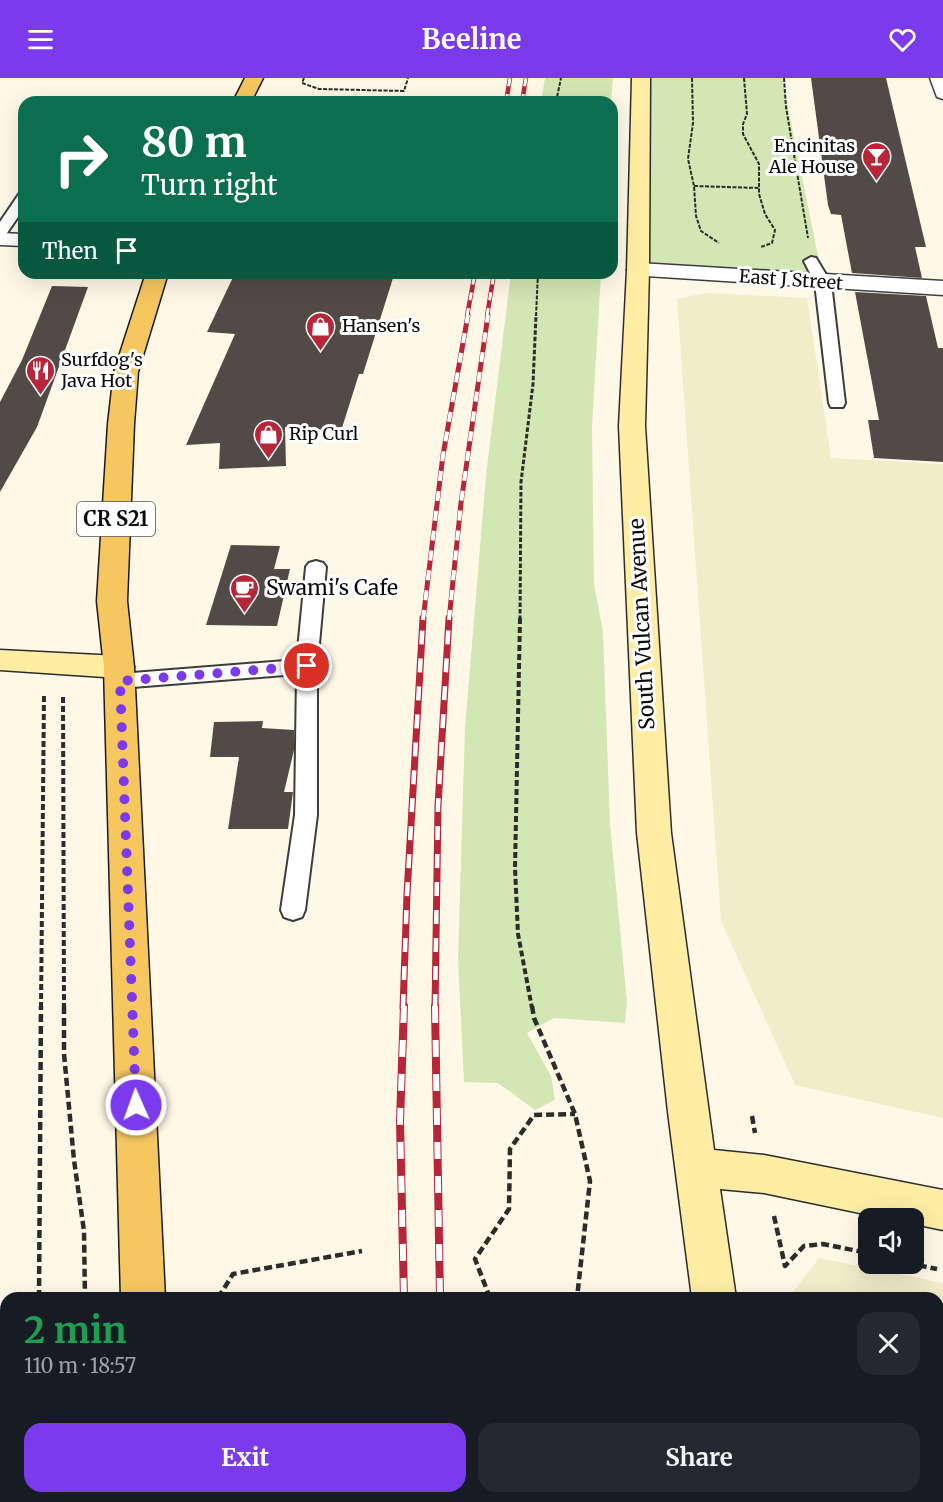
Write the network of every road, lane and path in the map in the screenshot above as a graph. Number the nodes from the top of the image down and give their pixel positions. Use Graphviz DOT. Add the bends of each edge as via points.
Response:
graph roads {
  1 [pos="254,78"];
  2 [pos="304,78"];
  3 [pos="408,78"];
  4 [pos="561,78"];
  5 [pos="641,78"];
  6 [pos="692,78"];
  7 [pos="744,78"];
  8 [pos="784,78"];
  9 [pos="939,78"];
  10 [pos="943,93"];
  11 [pos="245,96"];
  12 [pos="557,96"];
  13 [pos="694,186"];
  14 [pos="759,188"];
  15 [pos="18,206"];
  16 [pos="0,233"];
  17 [pos="0,239"];
  18 [pos="18,240"];
  19 [pos="725,244"];
  20 [pos="756,249"];
  21 [pos="811,261"];
  22 [pos="638,270"];
  23 [pos="155,279"];
  24 [pos="538,279"];
  25 [pos="823,283"];
  26 [pos="943,288"];
  27 [pos="837,403"];
  28 [pos="316,567"];
  29 [pos="0,660"];
  30 [pos="307,666"];
  31 [pos="119,674"];
  32 [pos="37,676"];
  33 [pos="293,910"];
  34 [pos="575,1114"];
  35 [pos="696,1168"];
  36 [pos="943,1210"];
  37 [pos="362,1251"];
  38 [pos="924,1266"];
  39 [pos="937,1269"];
  40 [pos="39,1292"];
  41 [pos="86,1292"];
  42 [pos="143,1292"];
  43 [pos="222,1292"];
  44 [pos="488,1292"];
  45 [pos="578,1292"];
  46 [pos="713,1292"];
  1 -- 11 [label="main road"];
  2 -- 3 [label="path" via="302,83 319,89 404,92"];
  4 -- 12 [label="path"];
  5 -- 22 [label="main road, South Vulcan Avenue"];
  6 -- 13 [label="path" via="693,123 688,159"];
  7 -- 14 [label="path" via="747,114 743,134 759,164"];
  8 -- 21 [label="path"];
  9 -- 10 [label="street"];
  13 -- 14 [label="path"];
  13 -- 19 [label="path" via="701,231 716,243"];
  14 -- 20 [label="path" via="765,214 775,230 772,243"];
  15 -- 16 [label="lane"];
  17 -- 18 [label="street"];
  21 -- 25 [label="lane"];
  22 -- 25 [label="street, East J Street"];
  22 -- 35 [label="main road, South Vulcan Avenue" via="632,426 654,833"];
  23 -- 31 [label="main road, CR S21" via="126,372 121,424 112,601"];
  24 -- 34 [label="path" via="533,384 521,482 515,879 518,934 534,1018"];
  25 -- 26 [label="street, East J Street"];
  25 -- 27 [label="lane"];
  28 -- 30 [label="lane"];
  29 -- 32 [label="main road"];
  30 -- 31 [label="lane"];
  30 -- 33 [label="lane" via="306,815"];
  31 -- 32 [label="main road"];
  31 -- 42 [label="main road, CR S21"];
  32 -- 40 [label="path" via="44,692"];
  32 -- 41 [label="path" via="51,671 63,698 64,1054 84,1231"];
  34 -- 44 [label="path" via="534,1115 510,1149 509,1209 476,1259"];
  34 -- 45 [label="path" via="590,1180"];
  35 -- 36 [label="main road" via="764,1174"];
  35 -- 46 [label="main road, South Vulcan Avenue"];
  37 -- 43 [label="path" via="232,1274"];
  38 -- 39 [label="path"];
}
